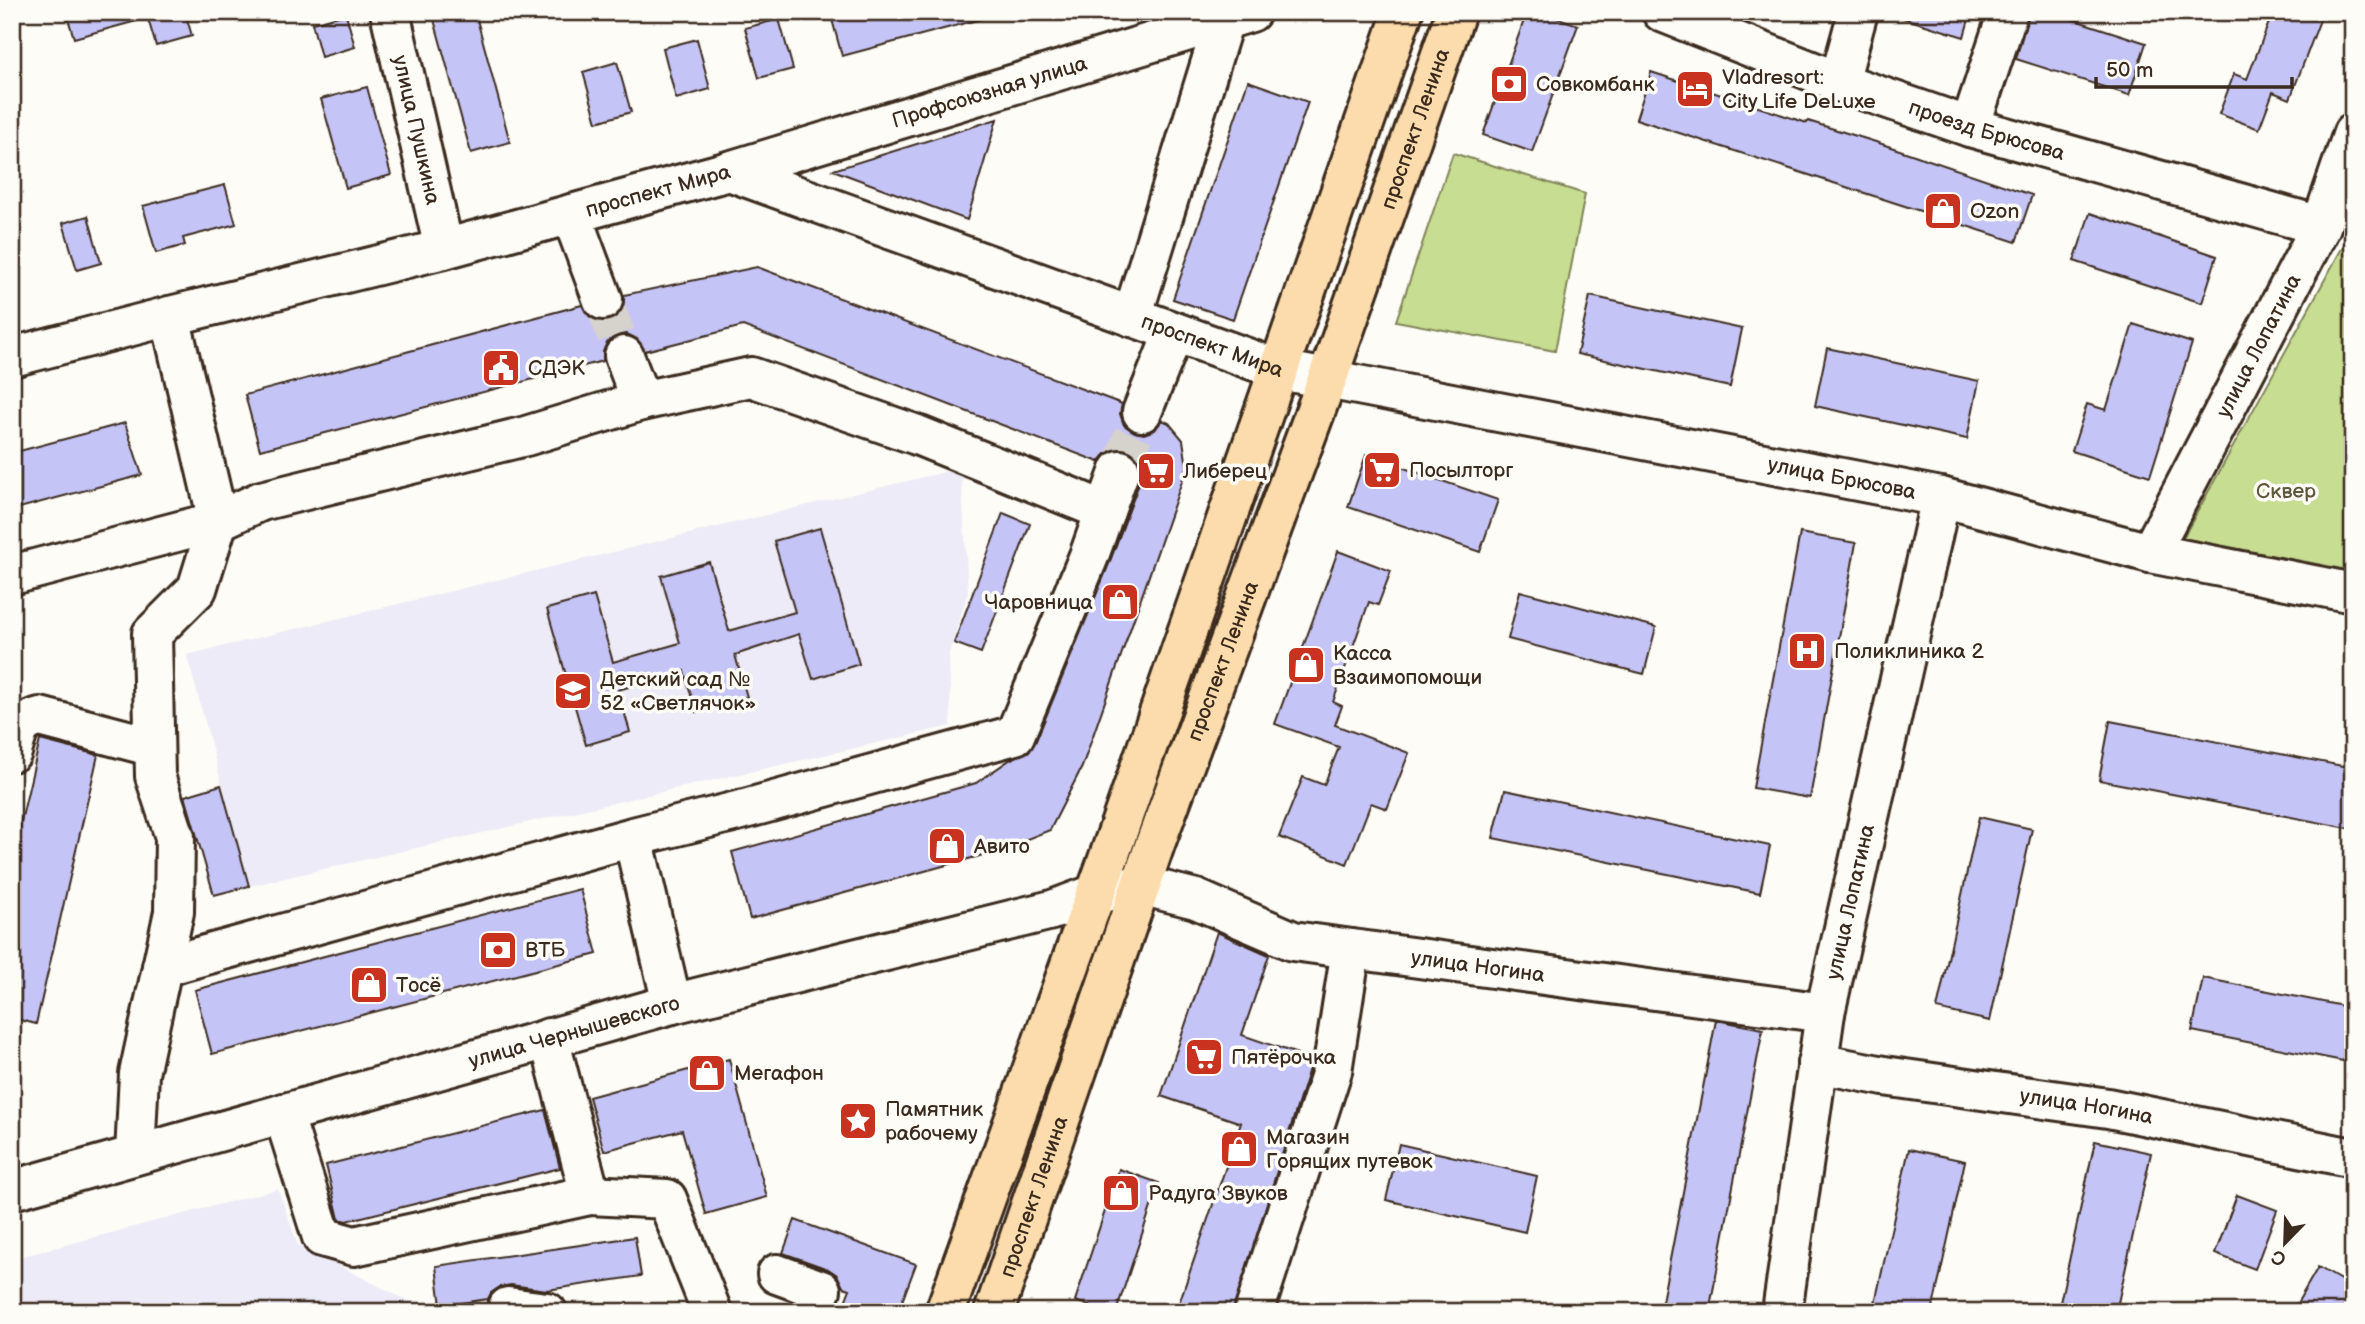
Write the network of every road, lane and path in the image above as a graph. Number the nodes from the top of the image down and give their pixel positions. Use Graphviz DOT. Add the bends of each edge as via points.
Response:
graph roads {
  1 [pos="390,12"];
  2 [pos="1404,12"];
  3 [pos="1456,12"];
  4 [pos="1662,12"];
  5 [pos="1858,12"];
  6 [pos="2008,12"];
  7 [pos="1237,16"];
  8 [pos="1839,82"];
  9 [pos="1970,127"];
  10 [pos="2353,133"];
  11 [pos="729,171"];
  12 [pos="571,214"];
  13 [pos="2321,226"];
  14 [pos="444,249"];
  15 [pos="603,300"];
  16 [pos="170,316"];
  17 [pos="1132,317"];
  18 [pos="1174,332"];
  19 [pos="624,356"];
  20 [pos="12,357"];
  21 [pos="1280,370"];
  22 [pos="1328,377"];
  23 [pos="641,401"];
  24 [pos="1142,412"];
  25 [pos="1121,470"];
  26 [pos="1941,497"];
  27 [pos="1105,511"];
  28 [pos="218,521"];
  29 [pos="2150,553"];
  30 [pos="12,575"];
  31 [pos="2353,593"];
  32 [pos="154,747"];
  33 [pos="12,752"];
  34 [pos="633,837"];
  35 [pos="1140,885"];
  36 [pos="1095,894"];
  37 [pos="1351,949"];
  38 [pos="162,967"];
  39 [pos="672,1003"];
  40 [pos="1825,1013"];
  41 [pos="549,1038"];
  42 [pos="1817,1063"];
  43 [pos="283,1113"];
  44 [pos="135,1155"];
  45 [pos="2353,1158"];
  46 [pos="12,1190"];
  47 [pos="590,1195"];
  48 [pos="777,1274"];
  49 [pos="508,1307"];
  50 [pos="547,1312"];
  51 [pos="712,1312"];
  52 [pos="813,1312"];
  53 [pos="945,1312"];
  54 [pos="994,1312"];
  55 [pos="1254,1312"];
  56 [pos="1782,1312"];
  1 -- 14 [label="street, улица Пушкина"];
  2 -- 21 [label="main road, проспект Ленина"];
  3 -- 22 [label="main road, проспект Ленина"];
  4 -- 8 [label="street, проезд Брюсова"];
  5 -- 8 [label="street"];
  6 -- 9 [label="street"];
  7 -- 11 [label="street, Профсоюзная улица"];
  7 -- 17 [label="street"];
  8 -- 9 [label="street, проезд Брюсова"];
  9 -- 13 [label="street, проезд Брюсова"];
  10 -- 13 [label="street, улица Лопатина"];
  11 -- 12 [label="street, проспект Мира"];
  11 -- 17 [label="street, проспект Мира"];
  12 -- 14 [label="street, проспект Мира"];
  12 -- 15 [label="street"];
  13 -- 29 [label="street, улица Лопатина"];
  14 -- 16 [label="street, проспект Мира"];
  16 -- 20 [label="street, проспект Мира"];
  16 -- 28 [label="street"];
  17 -- 18 [label="street, проспект Мира"];
  18 -- 21 [label="street, проспект Мира"];
  18 -- 24 [label="street"];
  19 -- 23 [label="street"];
  21 -- 22 [label="street, проспект Мира"];
  21 -- 36 [label="main road, проспект Ленина"];
  22 -- 26 [label="street, улица Брюсова"];
  22 -- 35 [label="main road, проспект Ленина"];
  23 -- 27 [label="street" via="751,377 917,435"];
  23 -- 28 [label="street" via="526,436 261,501"];
  25 -- 27 [label="street"];
  26 -- 29 [label="street, улица Брюсова"];
  26 -- 40 [label="street, улица Лопатина"];
  27 -- 34 [label="street" via="1015,735"];
  28 -- 30 [label="street"];
  28 -- 32 [label="street" via="197,589 152,634"];
  29 -- 31 [label="street, улица Брюсова"];
  32 -- 33 [label="street" via="40,717 26,720 18,730"];
  32 -- 38 [label="street" via="155,776 175,837 174,912"];
  34 -- 38 [label="street"];
  34 -- 39 [label="street"];
  35 -- 36 [label="street, улица Чернышевского"];
  35 -- 37 [label="street, улица Ногина" via="1196,899 1293,941"];
  35 -- 54 [label="main road, проспект Ленина"];
  36 -- 39 [label="street, улица Чернышевского" via="1052,909"];
  36 -- 53 [label="main road, проспект Ленина"];
  37 -- 40 [label="street, улица Ногина"];
  37 -- 55 [label="street" via="1332,1071"];
  38 -- 44 [label="street" via="139,1074"];
  39 -- 41 [label="street, улица Чернышевского"];
  40 -- 42 [label="street, улица Лопатина"];
  41 -- 43 [label="street, улица Чернышевского"];
  41 -- 47 [label="street"];
  42 -- 45 [label="street, улица Ногина" via="2108,1108"];
  42 -- 56 [label="street, улица Лопатина"];
  43 -- 44 [label="street, улица Чернышевского"];
  43 -- 47 [label="street" via="322,1237 354,1246"];
  44 -- 46 [label="street, улица Чернышевского"];
  47 -- 51 [label="street" via="667,1199"];
  48 -- 52 [label="street" via="821,1290"];
  49 -- 50 [label="street"];
}
